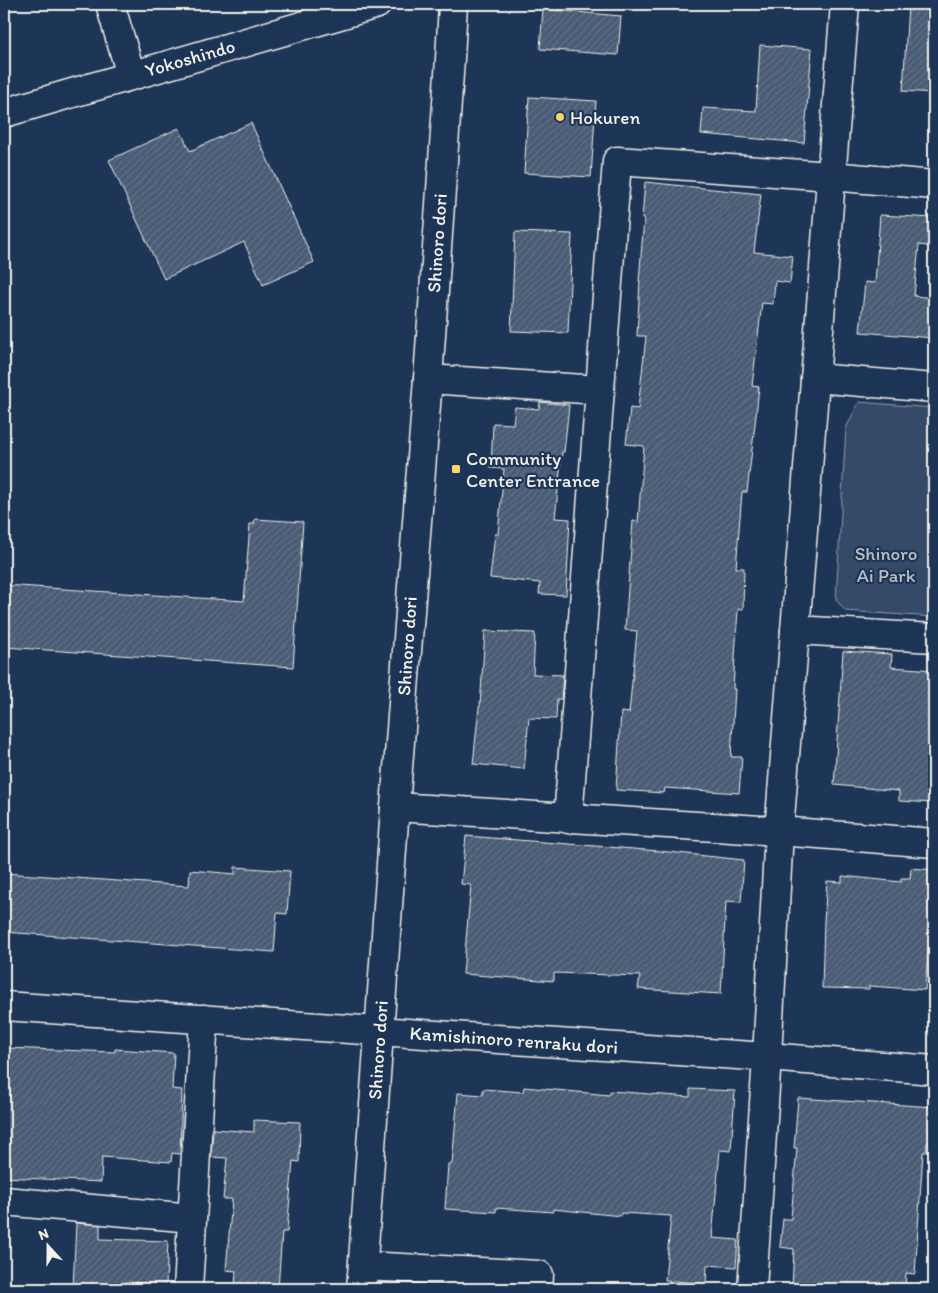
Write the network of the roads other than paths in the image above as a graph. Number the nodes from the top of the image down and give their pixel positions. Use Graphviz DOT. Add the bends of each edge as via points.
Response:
graph roads {
  1 [pos="110,4"];
  2 [pos="378,4"];
  3 [pos="453,4"];
  4 [pos="845,4"];
  5 [pos="131,75"];
  6 [pos="4,113"];
  7 [pos="831,176"];
  8 [pos="934,185"];
  9 [pos="815,378"];
  10 [pos="428,379"];
  11 [pos="934,388"];
  12 [pos="600,390"];
  13 [pos="795,630"];
  14 [pos="934,638"];
  15 [pos="395,807"];
  16 [pos="568,819"];
  17 [pos="779,831"];
  18 [pos="934,843"];
  19 [pos="4,1006"];
  20 [pos="204,1019"];
  21 [pos="379,1031"];
  22 [pos="767,1057"];
  23 [pos="934,1070"];
  24 [pos="4,1201"];
  25 [pos="192,1218"];
  26 [pos="362,1278"];
  27 [pos="188,1289"];
  28 [pos="538,1289"];
  29 [pos="752,1289"];
  1 -- 5 [label="street"];
  2 -- 5 [label="street, Yokoshindo"];
  3 -- 10 [label="street, Shinoro dori"];
  4 -- 7 [label="street"];
  5 -- 6 [label="street, Yokoshindo"];
  7 -- 8 [label="street"];
  7 -- 9 [label="street"];
  7 -- 12 [label="street" via="616,161"];
  9 -- 11 [label="street"];
  9 -- 13 [label="street"];
  10 -- 12 [label="street"];
  10 -- 15 [label="street, Shinoro dori"];
  12 -- 16 [label="street"];
  13 -- 14 [label="street"];
  13 -- 17 [label="street"];
  15 -- 16 [label="street"];
  15 -- 21 [label="street, Shinoro dori"];
  16 -- 17 [label="street"];
  17 -- 18 [label="street"];
  17 -- 22 [label="street"];
  19 -- 20 [label="street, Kamishinoro renraku dori"];
  20 -- 21 [label="street, Kamishinoro renraku dori"];
  20 -- 25 [label="street"];
  21 -- 22 [label="street, Kamishinoro renraku dori"];
  21 -- 26 [label="street, Shinoro dori"];
  22 -- 23 [label="street, Kamishinoro renraku dori"];
  22 -- 29 [label="street"];
  24 -- 25 [label="street"];
  25 -- 27 [label="street"];
  26 -- 28 [label="street" via="540,1275"];
}
